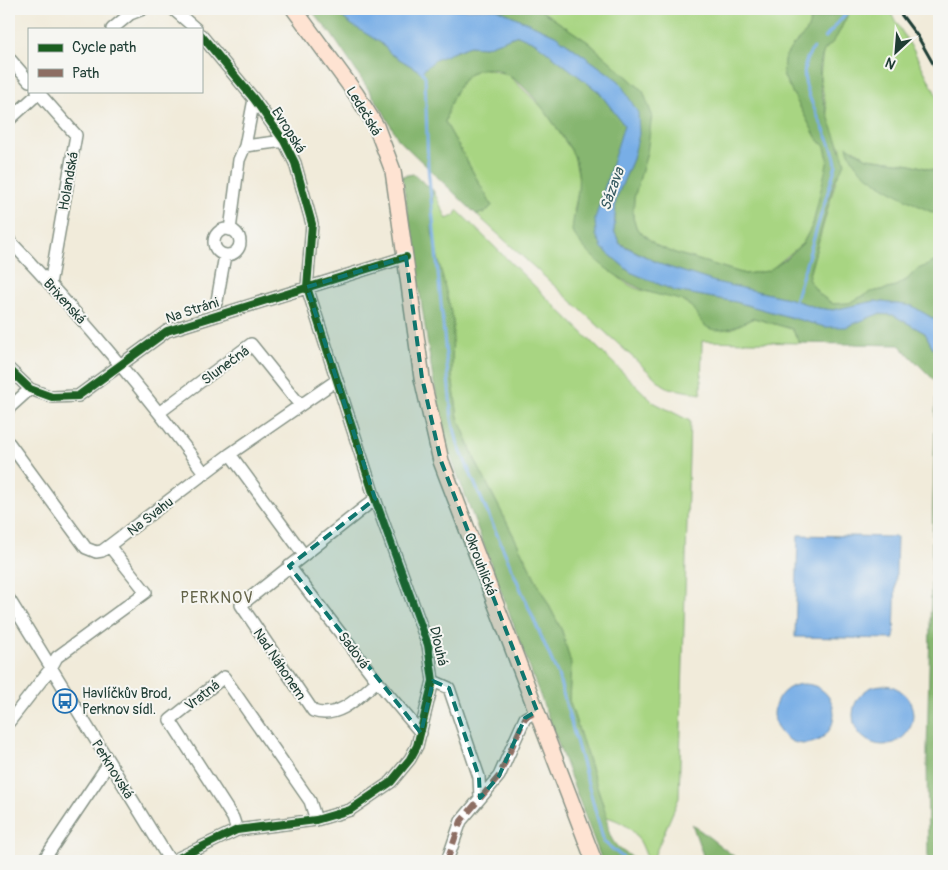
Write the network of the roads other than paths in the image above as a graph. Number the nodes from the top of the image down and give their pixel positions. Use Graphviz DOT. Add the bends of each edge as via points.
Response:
graph roads {
  1 [pos="142,9"];
  2 [pos="173,9"];
  3 [pos="294,9"];
  4 [pos="113,28"];
  5 [pos="195,28"];
  6 [pos="202,36"];
  7 [pos="9,58"];
  8 [pos="28,80"];
  9 [pos="39,92"];
  10 [pos="254,99"];
  11 [pos="9,120"];
  12 [pos="284,141"];
  13 [pos="245,146"];
  14 [pos="230,230"];
  15 [pos="9,240"];
  16 [pos="225,255"];
  17 [pos="406,257"];
  18 [pos="50,284"];
  19 [pos="307,286"];
  20 [pos="217,301"];
  21 [pos="120,364"];
  22 [pos="9,369"];
  23 [pos="337,380"];
  24 [pos="30,389"];
  25 [pos="300,405"];
  26 [pos="9,408"];
  27 [pos="160,412"];
  28 [pos="9,443"];
  29 [pos="230,454"];
  30 [pos="205,474"];
  31 [pos="375,499"];
  32 [pos="110,547"];
  33 [pos="304,555"];
  34 [pos="289,566"];
  35 [pos="9,599"];
  36 [pos="51,668"];
  37 [pos="377,681"];
  38 [pos="434,681"];
  39 [pos="537,711"];
  40 [pos="9,722"];
  41 [pos="421,732"];
  42 [pos="110,763"];
  43 [pos="480,798"];
  44 [pos="316,820"];
  45 [pos="237,830"];
  46 [pos="43,861"];
  47 [pos="171,861"];
  48 [pos="447,861"];
  49 [pos="594,861"];
  1 -- 4 [label="street"];
  2 -- 5 [label="street"];
  3 -- 17 [label="main road, Ledečská" via="376,126 393,171"];
  6 -- 10 [label="street, Evropská"];
  7 -- 8 [label="street"];
  9 -- 11 [label="street"];
  9 -- 18 [label="street, Holandská" via="76,134"];
  10 -- 12 [label="street, Evropská"];
  10 -- 13 [label="street"];
  12 -- 13 [label="street"];
  12 -- 19 [label="street, Evropská" via="295,163 312,224"];
  13 -- 14 [label="street" via="239,160"];
  14 -- 16 [label="street" via="237,234 239,246 234,253"];
  14 -- 16 [label="street" via="219,232 214,241 216,249"];
  15 -- 18 [label="street, Brixenská"];
  16 -- 20 [label="street"];
  17 -- 19 [label="street, Na Stráni"];
  17 -- 39 [label="main road, Okrouhlická" via="422,378 441,461"];
  18 -- 21 [label="street, Brixenská"];
  19 -- 21 [label="street, Na Stráni" via="167,331"];
  19 -- 23 [label="street, Dlouhá"];
  21 -- 24 [label="street, Na Stráni" via="78,396 52,398"];
  21 -- 27 [label="street, Brixenská"];
  22 -- 24 [label="street, Na Stráni"];
  23 -- 25 [label="street, Na Svahu"];
  23 -- 31 [label="street, Dlouhá"];
  24 -- 26 [label="street"];
  25 -- 27 [label="street, Slunečná" via="252,344"];
  25 -- 29 [label="street, Na Svahu"];
  27 -- 30 [label="street, Brixenská"];
  28 -- 32 [label="street" via="86,548 96,552"];
  29 -- 30 [label="street, Na Svahu"];
  29 -- 33 [label="street"];
  30 -- 32 [label="street, Na Svahu"];
  31 -- 33 [label="street"];
  31 -- 38 [label="street, Dlouhá" via="428,645"];
  32 -- 36 [label="street" via="146,592 57,657"];
  33 -- 34 [label="street"];
  34 -- 37 [label="street, Sadová"];
  34 -- 37 [label="street, Nad Náhonem" via="240,605 309,707 323,715 338,711"];
  35 -- 36 [label="street, Perknovská"];
  36 -- 40 [label="street"];
  36 -- 42 [label="street, Perknovská"];
  37 -- 41 [label="street, Sadová"];
  38 -- 41 [label="street, Dlouhá"];
  38 -- 43 [label="street" via="449,688 479,777"];
  39 -- 43 [label="street" via="525,718 500,776"];
  39 -- 49 [label="main road, Okrouhlická"];
  41 -- 44 [label="street, Dlouhá" via="410,759 391,782 350,810"];
  42 -- 46 [label="street"];
  42 -- 47 [label="street, Perknovská"];
  43 -- 48 [label="street" via="462,821"];
  44 -- 45 [label="street, Dlouhá"];
  44 -- 45 [label="street, Vratná" via="310,801 224,677 170,720 233,818"];
  45 -- 47 [label="street, Dlouhá"];
}
